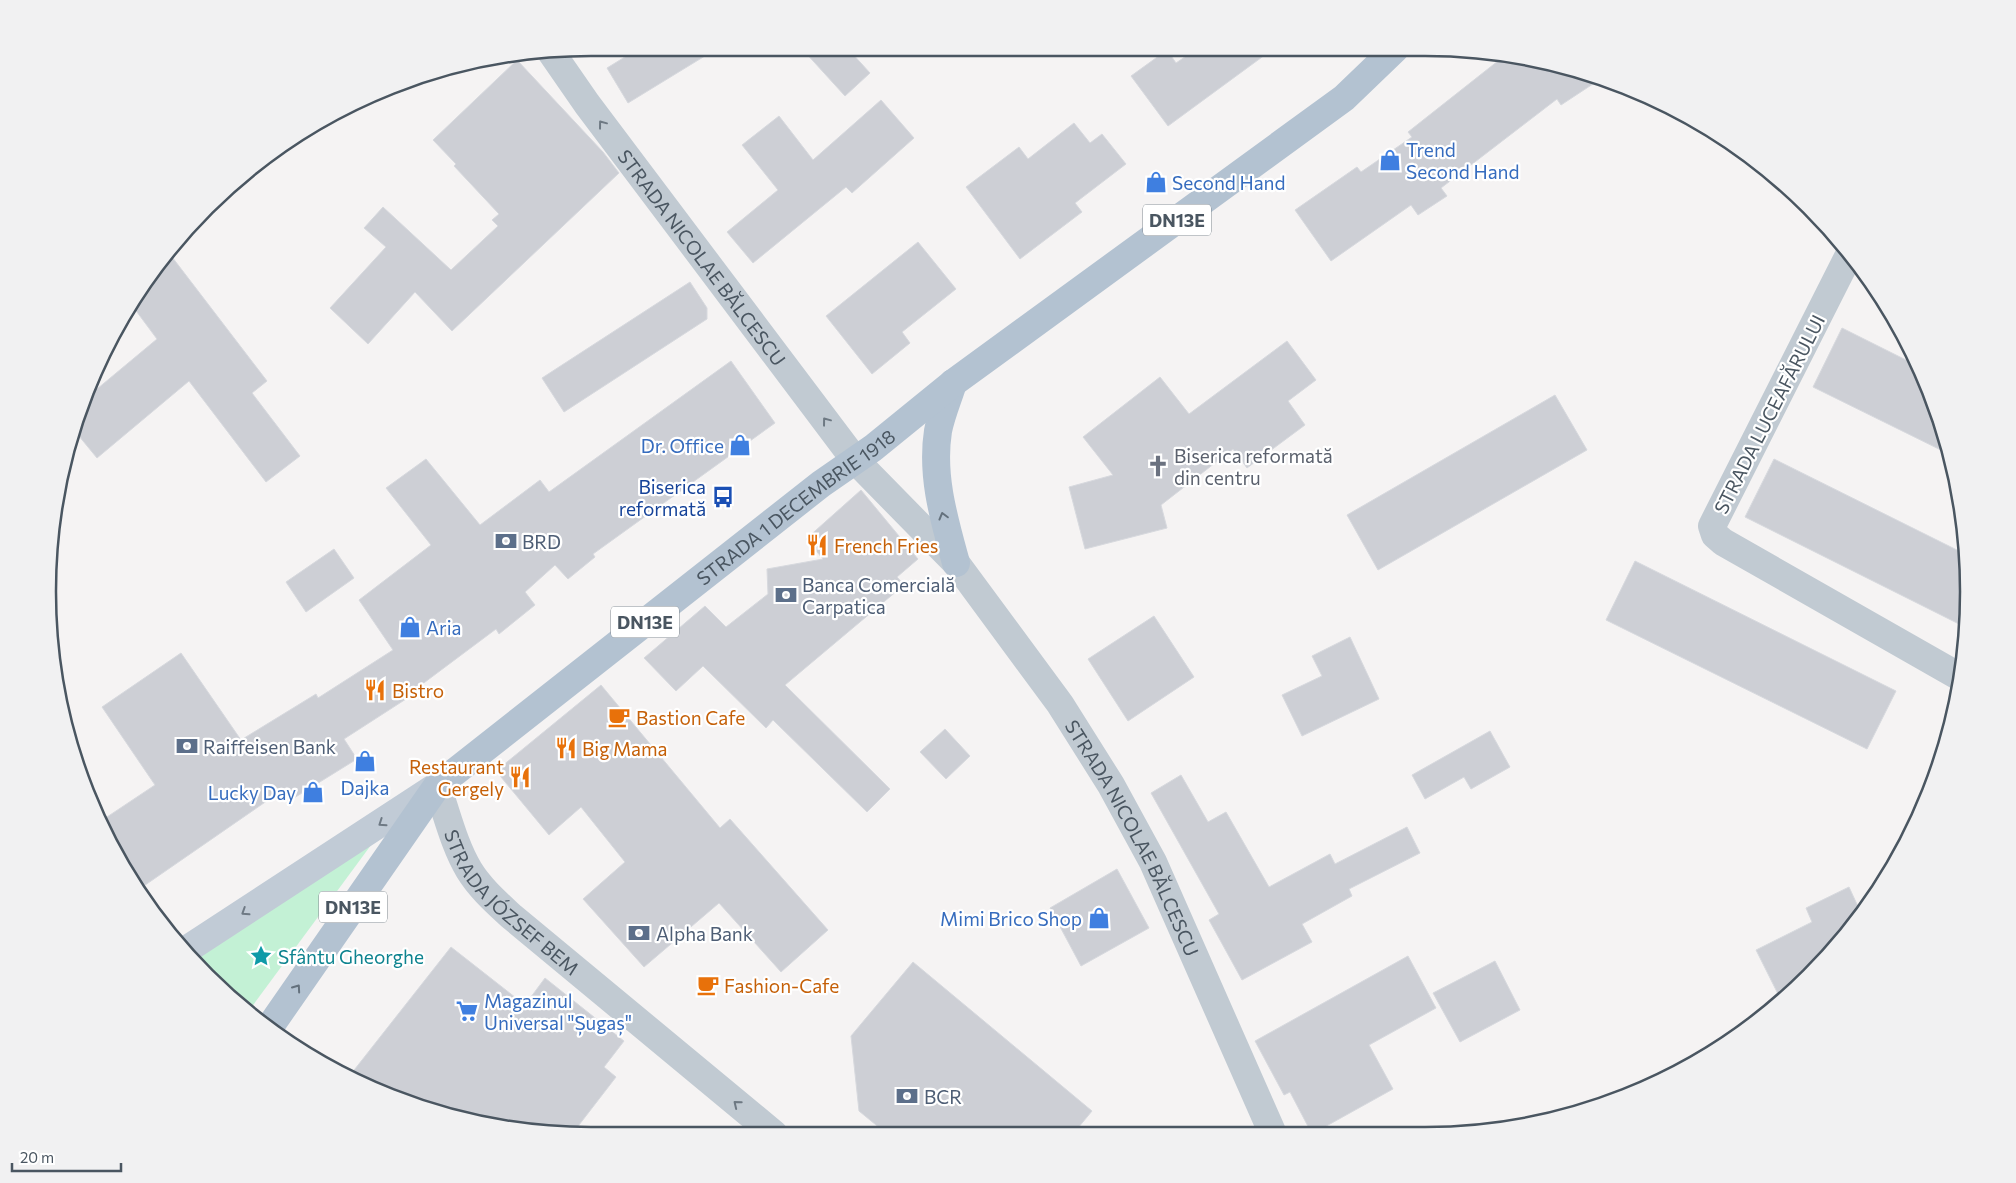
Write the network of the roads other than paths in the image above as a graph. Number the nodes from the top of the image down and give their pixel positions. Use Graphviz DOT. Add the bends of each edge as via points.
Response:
graph roads {
  1 [pos="1387,56"];
  2 [pos="555,57"];
  3 [pos="1846,262"];
  4 [pos="953,384"];
  5 [pos="856,460"];
  6 [pos="956,563"];
  7 [pos="1953,674"];
  8 [pos="437,786"];
  9 [pos="191,947"];
  10 [pos="273,1022"];
  11 [pos="758,1127"];
  12 [pos="1270,1127"];
  1 -- 4 [label="main road, STRADA 1 DECEMBRIE 1918 / DN13E" via="1344,98"];
  5 -- 2 [label="street, STRADA NICOLAE BĂLCESCU, one-way"];
  3 -- 7 [label="street, STRADA LUCEAFĂRULUI" via="1712,526 1715,535 1723,542"];
  4 -- 5 [label="main road, STRADA 1 DECEMBRIE 1918 / DN13E"];
  6 -- 4 [label="main road, one-way" via="940,506 936,467 938,430"];
  5 -- 6 [label="street, STRADA NICOLAE BĂLCESCU"];
  5 -- 8 [label="main road, STRADA 1 DECEMBRIE 1918 / DN13E" via="820,484"];
  6 -- 12 [label="street, STRADA NICOLAE BĂLCESCU" via="1060,704 1111,785 1153,862"];
  8 -- 9 [label="main road, STRADA 1 DECEMBRIE 1918 / DN13E, one-way"];
  10 -- 8 [label="main road, DN13E, one-way"];
  11 -- 8 [label="street, STRADA JÓZSEF BEM, one-way" via="485,892 469,869"];
}
